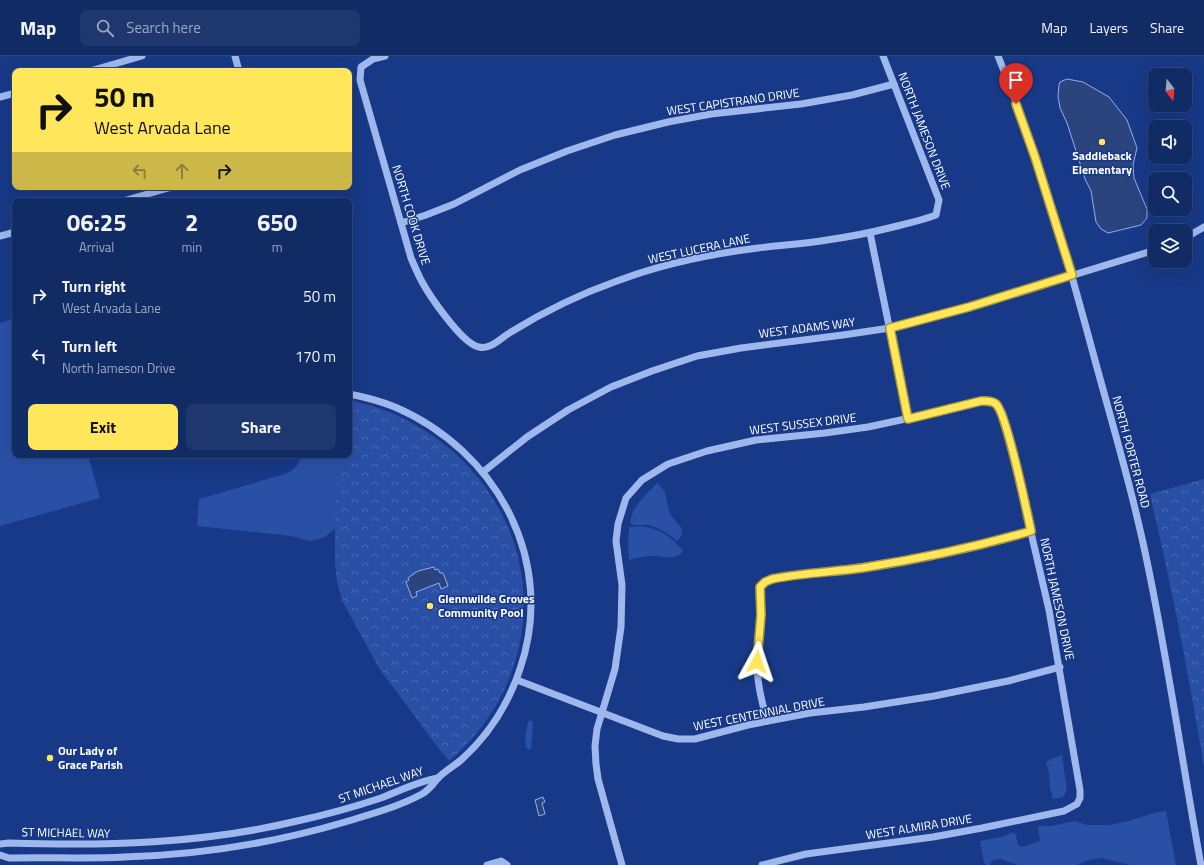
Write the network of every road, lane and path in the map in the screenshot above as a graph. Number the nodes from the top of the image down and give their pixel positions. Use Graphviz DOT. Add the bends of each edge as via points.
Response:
graph roads {
  1 [pos="142,56"];
  2 [pos="235,56"];
  3 [pos="385,56"];
  4 [pos="883,56"];
  5 [pos="998,56"];
  6 [pos="100,68"];
  7 [pos="238,68"];
  8 [pos="894,84"];
  9 [pos="12,93"];
  10 [pos="0,97"];
  11 [pos="162,190"];
  12 [pos="134,198"];
  13 [pos="936,215"];
  14 [pos="401,223"];
  15 [pos="1204,227"];
  16 [pos="12,233"];
  17 [pos="870,233"];
  18 [pos="1192,234"];
  19 [pos="0,236"];
  20 [pos="1148,252"];
  21 [pos="1072,275"];
  22 [pos="890,328"];
  23 [pos="480,348"];
  24 [pos="352,395"];
  25 [pos="995,403"];
  26 [pos="908,419"];
  27 [pos="483,472"];
  28 [pos="1031,531"];
  29 [pos="1060,668"];
  30 [pos="516,680"];
  31 [pos="602,712"];
  32 [pos="766,721"];
  33 [pos="438,778"];
  34 [pos="1077,804"];
  35 [pos="0,844"];
  36 [pos="0,855"];
  37 [pos="504,863"];
  38 [pos="487,865"];
  39 [pos="622,865"];
  40 [pos="762,865"];
  41 [pos="1201,865"];
  1 -- 6 [label="street"];
  2 -- 7 [label="street"];
  3 -- 14 [label="street, NORTH COOK DRIVE" via="373,59 361,67 360,80"];
  4 -- 8 [label="street, NORTH JAMESON DRIVE"];
  5 -- 21 [label="street, NORTH PORTER ROAD" via="1035,157"];
  8 -- 13 [label="street, NORTH JAMESON DRIVE" via="939,200"];
  8 -- 14 [label="street, WEST CAPISTRANO DRIVE" via="801,104 711,114 615,135 566,151 520,170 454,204"];
  9 -- 10 [label="street"];
  11 -- 12 [label="street"];
  13 -- 17 [label="street, WEST LUCERA LANE"];
  14 -- 23 [label="street, NORTH COOK DRIVE" via="411,258 421,280 450,322 470,343"];
  15 -- 18 [label="street"];
  16 -- 19 [label="street"];
  17 -- 22 [label="street"];
  17 -- 23 [label="street, WEST LUCERA LANE" via="718,254 649,270 556,306 493,344"];
  20 -- 21 [label="street, WEST ADAMS WAY"];
  21 -- 22 [label="street, WEST ADAMS WAY"];
  21 -- 41 [label="street, NORTH PORTER ROAD" via="1131,493 1149,570"];
  22 -- 26 [label="street"];
  22 -- 27 [label="street, WEST ADAMS WAY" via="741,348 697,356 652,371 568,410 526,438"];
  24 -- 27 [label="street" via="394,407 435,429 453,442"];
  25 -- 26 [label="street, WEST SUSSEX DRIVE" via="981,401"];
  25 -- 28 [label="street, NORTH JAMESON DRIVE" via="1003,414"];
  26 -- 31 [label="street, WEST SUSSEX DRIVE" via="825,433 756,440 707,451 668,464 642,480 626,498 618,524 616,541 622,585 621,628 615,669"];
  27 -- 30 [label="street" via="497,491 517,529 525,552 530,580 530,632"];
  28 -- 29 [label="street, NORTH JAMESON DRIVE"];
  28 -- 32 [label="street" via="925,557 862,568 780,577 765,582 760,587 761,615 757,662"];
  29 -- 32 [label="street, WEST CENTENNIAL DRIVE" via="934,696"];
  29 -- 34 [label="street, NORTH JAMESON DRIVE" via="1080,790"];
  30 -- 31 [label="street, WEST CENTENNIAL DRIVE"];
  30 -- 33 [label="street" via="496,721 453,767"];
  31 -- 32 [label="street, WEST CENTENNIAL DRIVE" via="663,736 678,739 695,739"];
  31 -- 39 [label="street" via="596,734 596,764"];
  33 -- 35 [label="street, ST MICHAEL WAY" via="426,780 367,803 260,829 190,839 127,844"];
  33 -- 36 [label="street, ST MICHAEL WAY" via="423,794 398,805 306,832 246,845 191,853 122,858 9,858"];
  34 -- 40 [label="street, WEST ALMIRA DRIVE" via="1064,810 982,828 806,854"];
  37 -- 38 [label="street"];
}
